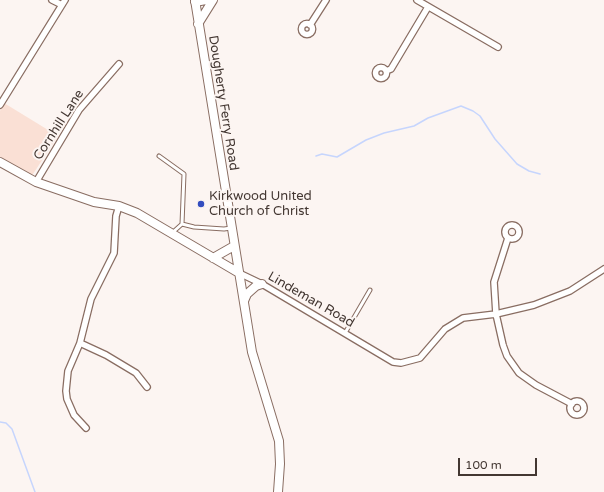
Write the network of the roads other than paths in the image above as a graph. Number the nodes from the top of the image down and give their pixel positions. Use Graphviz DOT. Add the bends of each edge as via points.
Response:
graph roads {
  1 [pos="52,0"];
  2 [pos="206,0"];
  3 [pos="213,0"];
  4 [pos="326,0"];
  5 [pos="417,0"];
  6 [pos="195,1"];
  7 [pos="63,3"];
  8 [pos="428,7"];
  9 [pos="198,24"];
  10 [pos="310,25"];
  11 [pos="498,47"];
  12 [pos="119,64"];
  13 [pos="386,72"];
  14 [pos="0,105"];
  15 [pos="159,156"];
  16 [pos="0,162"];
  17 [pos="36,182"];
  18 [pos="119,206"];
  19 [pos="182,224"];
  20 [pos="231,228"];
  21 [pos="172,233"];
  22 [pos="508,238"];
  23 [pos="234,246"];
  24 [pos="213,258"];
  25 [pos="604,269"];
  26 [pos="239,273"];
  27 [pos="262,284"];
  28 [pos="370,290"];
  29 [pos="244,302"];
  30 [pos="496,314"];
  31 [pos="345,333"];
  32 [pos="80,343"];
  33 [pos="147,387"];
  34 [pos="572,404"];
  35 [pos="86,428"];
  36 [pos="278,492"];
  1 -- 7 [label="street"];
  2 -- 6 [label="main road"];
  3 -- 9 [label="main road"];
  4 -- 10 [label="street"];
  5 -- 8 [label="street"];
  6 -- 9 [label="main road, Dougherty Ferry Road"];
  7 -- 14 [label="street"];
  8 -- 11 [label="street"];
  8 -- 13 [label="street" via="391,69"];
  9 -- 20 [label="main road, Dougherty Ferry Road"];
  12 -- 17 [label="street, Cornhill Lane" via="79,110"];
  15 -- 19 [label="lane" via="184,174"];
  16 -- 17 [label="main road, Lindeman Road"];
  17 -- 18 [label="main road, Lindeman Road" via="94,202"];
  18 -- 21 [label="main road, Lindeman Road"];
  18 -- 32 [label="street" via="114,253 91,299"];
  19 -- 20 [label="lane" via="194,227"];
  19 -- 21 [label="lane"];
  20 -- 23 [label="main road, Dougherty Ferry Road"];
  21 -- 24 [label="main road, Lindeman Road"];
  22 -- 30 [label="street" via="494,282"];
  23 -- 24 [label="main road"];
  23 -- 26 [label="main road, Dougherty Ferry Road"];
  24 -- 26 [label="main road, Lindeman Road"];
  25 -- 30 [label="street, Lindeman Road" via="570,291 534,305"];
  26 -- 27 [label="street, Lindeman Road"];
  26 -- 29 [label="main road, Dougherty Ferry Road"];
  27 -- 29 [label="main road" via="247,294"];
  27 -- 31 [label="street, Lindeman Road"];
  28 -- 31 [label="lane"];
  29 -- 36 [label="main road, Dougherty Ferry Road" via="252,352 279,441"];
  30 -- 31 [label="street, Lindeman Road" via="463,318 445,329 420,358 408,362 393,362"];
  30 -- 34 [label="street" via="507,356 519,373 536,386"];
  32 -- 33 [label="street" via="136,372"];
  32 -- 35 [label="street" via="68,371 66,391 74,415"];
}
